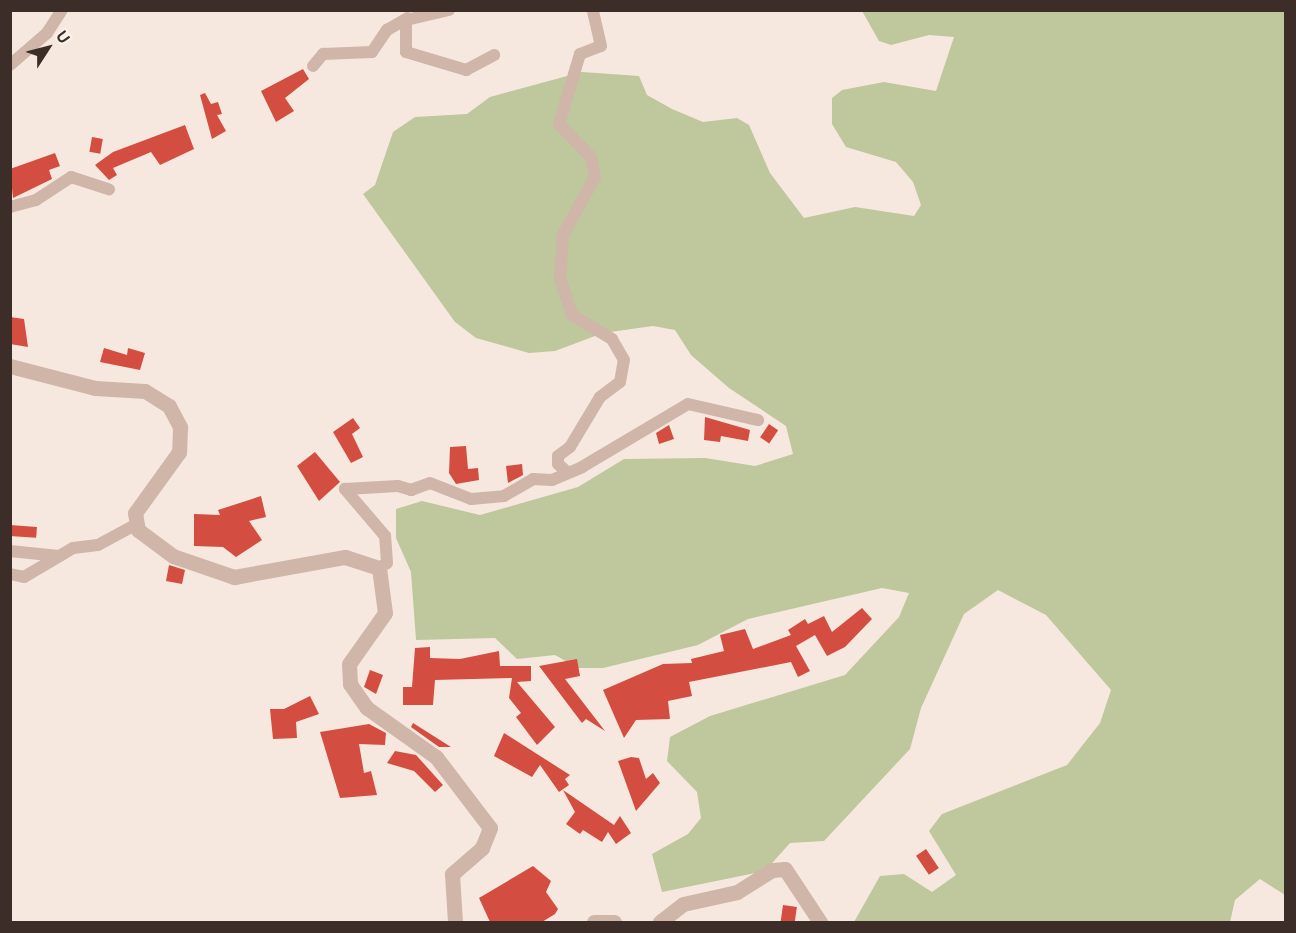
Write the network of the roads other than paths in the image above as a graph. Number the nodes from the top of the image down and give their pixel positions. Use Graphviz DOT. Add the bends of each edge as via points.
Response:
graph roads {
  1 [pos="62,10"];
  2 [pos="449,10"];
  3 [pos="593,10"];
  4 [pos="410,15"];
  5 [pos="494,55"];
  6 [pos="10,65"];
  7 [pos="313,66"];
  8 [pos="109,189"];
  9 [pos="10,207"];
  10 [pos="10,366"];
  11 [pos="758,420"];
  12 [pos="567,472"];
  13 [pos="135,525"];
  14 [pos="10,551"];
  15 [pos="59,556"];
  16 [pos="379,568"];
  17 [pos="10,574"];
  18 [pos="454,922"];
  19 [pos="594,922"];
  20 [pos="614,922"];
  21 [pos="660,922"];
  22 [pos="820,922"];
  1 -- 6 [label="street" via="47,33"];
  2 -- 4 [label="street"];
  3 -- 12 [label="street" via="601,46 580,54 559,124 591,157 595,177 563,235 560,279 572,315 612,339 624,360 620,382 600,397 570,447 558,456 558,464"];
  4 -- 5 [label="street" via="402,47 417,57 466,70"];
  4 -- 7 [label="street" via="387,30 372,52 324,54"];
  8 -- 9 [label="street" via="71,177 36,200"];
  10 -- 13 [label="street" via="95,388 145,391 176,415 181,442 177,457 136,504"];
  11 -- 12 [label="street" via="688,404 605,456"];
  12 -- 16 [label="street" via="552,480 533,478 504,496 471,499 430,483 411,490 398,486 345,489 385,536 387,563"];
  13 -- 15 [label="street" via="118,538"];
  13 -- 16 [label="street" via="173,556 227,576 273,573 345,557"];
  14 -- 15 [label="street"];
  15 -- 17 [label="street" via="24,577"];
  16 -- 18 [label="street" via="385,613 349,664 350,684 367,708 436,757 490,828 482,848 452,874"];
  19 -- 20 [label="street"];
  21 -- 22 [label="street" via="683,904 737,892 772,870 784,869"];
}
